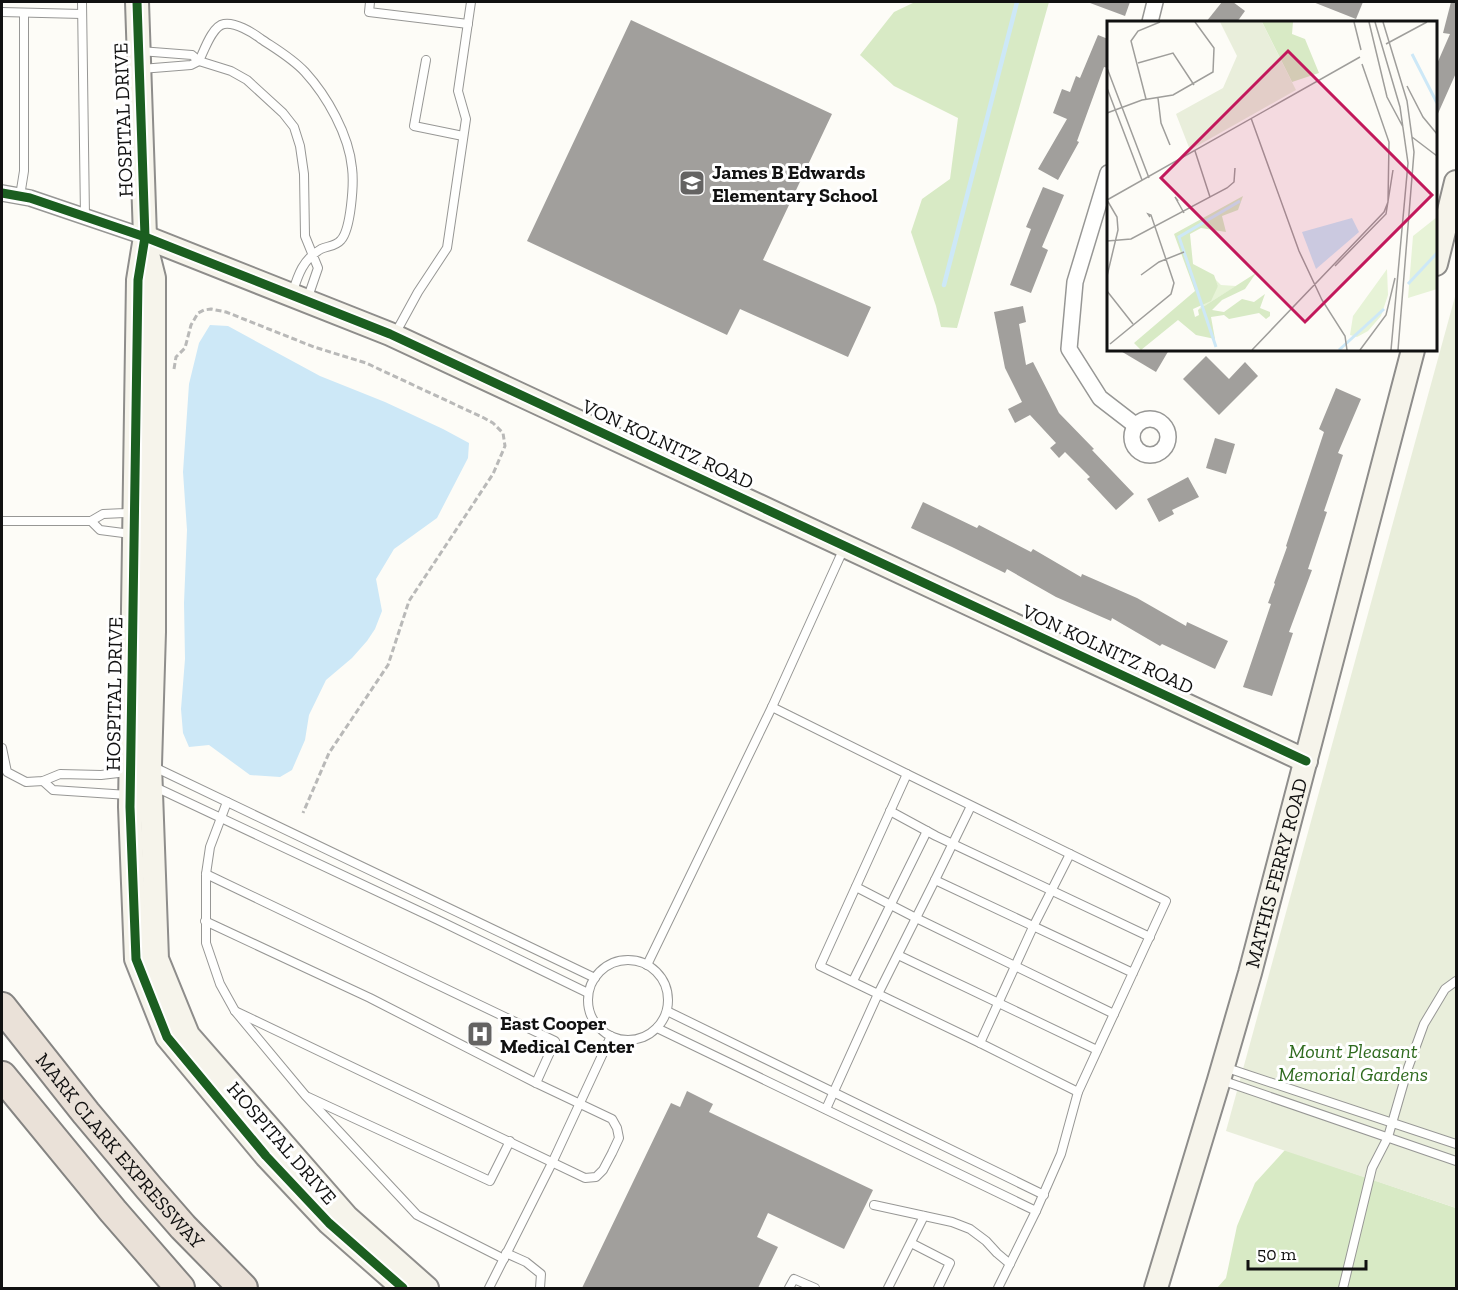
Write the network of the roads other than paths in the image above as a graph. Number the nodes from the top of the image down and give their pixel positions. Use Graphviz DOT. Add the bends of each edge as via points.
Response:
graph roads {
  1 [pos="82,2"];
  2 [pos="137,2"];
  3 [pos="370,2"];
  4 [pos="471,2"];
  5 [pos="1155,2"];
  6 [pos="2,12"];
  7 [pos="24,13"];
  8 [pos="82,14"];
  9 [pos="1149,21"];
  10 [pos="468,24"];
  11 [pos="139,60"];
  12 [pos="426,60"];
  13 [pos="199,61"];
  14 [pos="463,136"];
  15 [pos="1107,175"];
  16 [pos="1456,182"];
  17 [pos="2,194"];
  18 [pos="20,196"];
  19 [pos="85,217"];
  20 [pos="145,237"];
  21 [pos="312,255"];
  22 [pos="1437,260"];
  23 [pos="299,298"];
  24 [pos="394,336"];
  25 [pos="1413,351"];
  26 [pos="1135,425"];
  27 [pos="134,505"];
  28 [pos="2,521"];
  29 [pos="92,521"];
  30 [pos="134,534"];
  31 [pos="844,546"];
  32 [pos="772,707"];
  33 [pos="2,748"];
  34 [pos="1306,761"];
  35 [pos="907,774"];
  36 [pos="138,777"];
  37 [pos="43,781"];
  38 [pos="227,802"];
  39 [pos="971,806"];
  40 [pos="890,811"];
  41 [pos="220,818"];
  42 [pos="927,831"];
  43 [pos="952,844"];
  44 [pos="1070,854"];
  45 [pos="206,874"];
  46 [pos="935,880"];
  47 [pos="856,887"];
  48 [pos="1052,891"];
  49 [pos="891,905"];
  50 [pos="916,918"];
  51 [pos="205,921"];
  52 [pos="1033,927"];
  53 [pos="1150,938"];
  54 [pos="898,956"];
  55 [pos="647,965"];
  56 [pos="1016,966"];
  57 [pos="1133,974"];
  58 [pos="595,978"];
  59 [pos="853,981"];
  60 [pos="1456,981"];
  61 [pos="588,993"];
  62 [pos="878,994"];
  63 [pos="998,1003"];
  64 [pos="2,1005"];
  65 [pos="235,1011"];
  66 [pos="667,1011"];
  67 [pos="1114,1014"];
  68 [pos="657,1028"];
  69 [pos="610,1036"];
  70 [pos="980,1043"];
  71 [pos="1097,1050"];
  72 [pos="1221,1073"];
  73 [pos="2,1076"];
  74 [pos="536,1083"];
  75 [pos="1078,1092"];
  76 [pos="834,1093"];
  77 [pos="304,1095"];
  78 [pos="579,1104"];
  79 [pos="826,1109"];
  80 [pos="1392,1122"];
  81 [pos="1388,1137"];
  82 [pos="510,1141"];
  83 [pos="1456,1144"];
  84 [pos="553,1161"];
  85 [pos="1456,1161"];
  86 [pos="1044,1195"];
  87 [pos="874,1205"];
  88 [pos="1036,1211"];
  89 [pos="924,1216"];
  90 [pos="911,1243"];
  91 [pos="505,1256"];
  92 [pos="1010,1264"];
  93 [pos="180,1288"];
  94 [pos="243,1288"];
  95 [pos="403,1288"];
  96 [pos="428,1288"];
  97 [pos="489,1288"];
  98 [pos="540,1288"];
  99 [pos="789,1288"];
  100 [pos="814,1288"];
  101 [pos="888,1288"];
  102 [pos="938,1288"];
  103 [pos="998,1288"];
  104 [pos="1156,1288"];
  105 [pos="1343,1288"];
  1 -- 8 [label="lane"];
  2 -- 11 [label="street, HOSPITAL DRIVE"];
  3 -- 10 [label="lane" via="369,12"];
  4 -- 10 [label="lane"];
  5 -- 9 [label="street"];
  6 -- 7 [label="lane"];
  7 -- 8 [label="lane"];
  7 -- 18 [label="lane" via="24,171"];
  8 -- 19 [label="lane"];
  10 -- 14 [label="lane" via="458,91 466,119"];
  11 -- 13 [label="lane" via="191,65"];
  11 -- 13 [label="lane" via="192,55"];
  11 -- 20 [label="street, HOSPITAL DRIVE"];
  12 -- 14 [label="lane" via="414,126"];
  13 -- 21 [label="lane" via="225,68 247,80 294,127 304,174 305,236"];
  13 -- 21 [label="lane" via="216,28 224,24 240,27 285,54 325,98 347,141 352,169 351,211 342,240"];
  14 -- 24 [label="lane" via="447,248"];
  15 -- 26 [label="street" via="1075,282 1070,349 1100,398"];
  16 -- 22 [label="street"];
  17 -- 18 [label="street, VON KOLNITZ ROAD"];
  18 -- 19 [label="street, VON KOLNITZ ROAD"];
  19 -- 20 [label="street, VON KOLNITZ ROAD"];
  20 -- 23 [label="street, VON KOLNITZ ROAD"];
  20 -- 27 [label="street, HOSPITAL DRIVE" via="138,280"];
  20 -- 36 [label="street, HOSPITAL DRIVE" via="154,278 154,632"];
  21 -- 23 [label="lane" via="301,268"];
  21 -- 23 [label="lane" via="318,268"];
  23 -- 24 [label="street, VON KOLNITZ ROAD"];
  24 -- 31 [label="street, VON KOLNITZ ROAD"];
  25 -- 34 [label="street, MATHIS FERRY ROAD"];
  27 -- 29 [label="lane" via="125,513 103,514"];
  27 -- 30 [label="street, HOSPITAL DRIVE"];
  28 -- 29 [label="lane"];
  29 -- 30 [label="lane" via="100,530"];
  30 -- 36 [label="street, HOSPITAL DRIVE"];
  31 -- 32 [label="lane"];
  31 -- 34 [label="street, VON KOLNITZ ROAD"];
  32 -- 35 [label="lane"];
  32 -- 55 [label="lane"];
  33 -- 37 [label="lane" via="7,772 26,782"];
  34 -- 72 [label="street, MATHIS FERRY ROAD"];
  35 -- 39 [label="lane"];
  35 -- 40 [label="lane"];
  36 -- 37 [label="lane" via="60,774"];
  36 -- 37 [label="lane" via="54,790"];
  36 -- 38 [label="lane"];
  36 -- 41 [label="lane"];
  36 -- 95 [label="street, HOSPITAL DRIVE" via="136,959 167,1037 313,1206"];
  36 -- 96 [label="street, HOSPITAL DRIVE" via="151,809 157,959 188,1035 347,1217"];
  38 -- 41 [label="lane"];
  38 -- 58 [label="lane"];
  39 -- 43 [label="lane"];
  39 -- 44 [label="lane"];
  40 -- 42 [label="lane"];
  40 -- 47 [label="lane"];
  41 -- 45 [label="lane"];
  41 -- 61 [label="lane"];
  42 -- 43 [label="lane"];
  42 -- 49 [label="lane"];
  43 -- 46 [label="lane"];
  43 -- 48 [label="lane"];
  44 -- 48 [label="lane"];
  44 -- 53 [label="lane" via="1166,902"];
  45 -- 51 [label="lane"];
  45 -- 74 [label="lane" via="555,1041"];
  46 -- 50 [label="lane"];
  46 -- 52 [label="lane"];
  47 -- 49 [label="lane"];
  47 -- 59 [label="lane" via="820,966"];
  48 -- 52 [label="lane"];
  48 -- 53 [label="lane"];
  49 -- 50 [label="lane"];
  49 -- 59 [label="lane"];
  50 -- 54 [label="lane"];
  50 -- 56 [label="lane"];
  51 -- 65 [label="lane" via="206,943 220,984"];
  51 -- 74 [label="lane" via="370,998"];
  52 -- 56 [label="lane"];
  52 -- 57 [label="lane"];
  53 -- 57 [label="lane"];
  54 -- 62 [label="lane"];
  54 -- 63 [label="lane"];
  55 -- 58 [label="lane" via="622,960 609,965"];
  55 -- 66 [label="lane" via="662,978 668,990"];
  56 -- 63 [label="lane"];
  56 -- 67 [label="lane"];
  57 -- 67 [label="lane"];
  58 -- 61 [label="lane"];
  59 -- 62 [label="lane"];
  60 -- 80 [label="lane" via="1445,988 1424,1024"];
  61 -- 69 [label="lane" via="593,1021"];
  62 -- 70 [label="lane"];
  62 -- 76 [label="lane"];
  63 -- 70 [label="lane"];
  63 -- 71 [label="lane"];
  64 -- 94 [label="highway, MARK CLARK EXPRESSWAY" via="149,1188"];
  65 -- 77 [label="lane"];
  65 -- 82 [label="lane"];
  66 -- 68 [label="lane"];
  66 -- 76 [label="lane"];
  67 -- 71 [label="lane"];
  68 -- 69 [label="lane" via="633,1041"];
  68 -- 79 [label="lane"];
  69 -- 78 [label="lane"];
  70 -- 75 [label="lane"];
  71 -- 75 [label="lane"];
  72 -- 80 [label="lane"];
  72 -- 81 [label="lane"];
  72 -- 104 [label="street, MATHIS FERRY ROAD"];
  73 -- 93 [label="highway"];
  74 -- 78 [label="lane"];
  75 -- 86 [label="lane" via="1061,1154"];
  76 -- 79 [label="lane"];
  76 -- 86 [label="lane"];
  77 -- 82 [label="lane" via="490,1181"];
  77 -- 91 [label="lane" via="417,1215"];
  78 -- 84 [label="lane"];
  78 -- 84 [label="lane" via="612,1119 619,1138 596,1177 585,1178"];
  79 -- 88 [label="lane"];
  80 -- 81 [label="lane"];
  80 -- 83 [label="lane"];
  81 -- 85 [label="lane"];
  81 -- 105 [label="lane" via="1372,1168"];
  82 -- 84 [label="lane"];
  84 -- 91 [label="lane"];
  86 -- 88 [label="lane"];
  87 -- 89 [label="lane"];
  88 -- 92 [label="lane"];
  89 -- 90 [label="lane"];
  89 -- 92 [label="lane" via="970,1229"];
  90 -- 101 [label="lane"];
  90 -- 102 [label="lane" via="950,1263"];
  91 -- 97 [label="lane"];
  91 -- 98 [label="lane" via="526,1262 541,1274"];
  92 -- 103 [label="lane"];
  99 -- 100 [label="lane" via="794,1279"];
}
